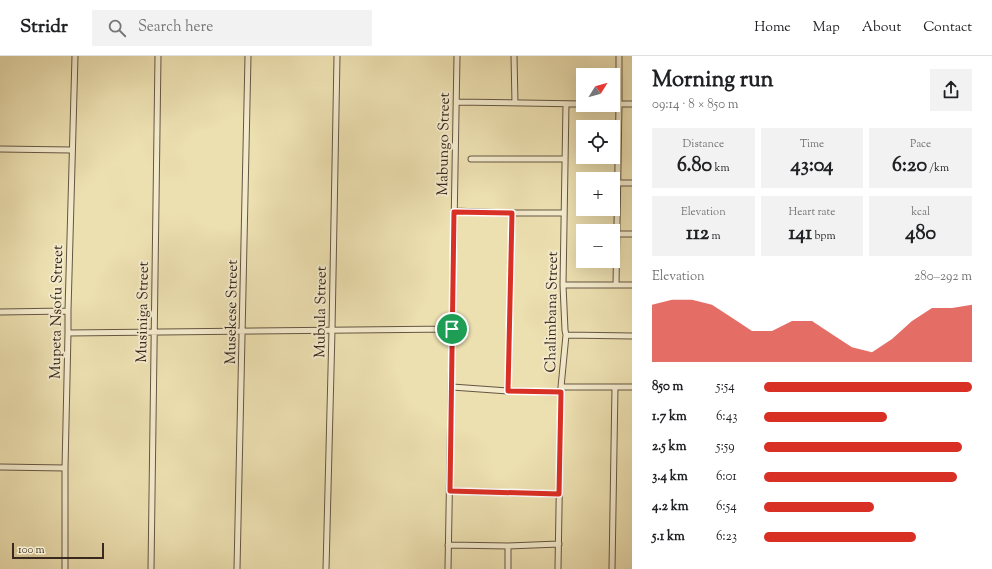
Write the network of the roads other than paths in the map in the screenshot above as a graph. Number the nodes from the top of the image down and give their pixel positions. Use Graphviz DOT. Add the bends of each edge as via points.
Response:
graph roads {
  1 [pos="75,56"];
  2 [pos="158,56"];
  3 [pos="248,56"];
  4 [pos="337,56"];
  5 [pos="457,56"];
  6 [pos="514,56"];
  7 [pos="619,56"];
  8 [pos="619,68"];
  9 [pos="456,102"];
  10 [pos="515,103"];
  11 [pos="566,104"];
  12 [pos="576,104"];
  13 [pos="620,104"];
  14 [pos="632,104"];
  15 [pos="619,112"];
  16 [pos="0,149"];
  17 [pos="72,150"];
  18 [pos="471,159"];
  19 [pos="564,159"];
  20 [pos="617,172"];
  21 [pos="620,183"];
  22 [pos="632,183"];
  23 [pos="454,212"];
  24 [pos="512,213"];
  25 [pos="564,213"];
  26 [pos="620,234"];
  27 [pos="632,234"];
  28 [pos="616,268"];
  29 [pos="563,285"];
  30 [pos="616,285"];
  31 [pos="632,285"];
  32 [pos="68,311"];
  33 [pos="0,312"];
  34 [pos="452,329"];
  35 [pos="332,330"];
  36 [pos="243,331"];
  37 [pos="154,332"];
  38 [pos="68,333"];
  39 [pos="566,335"];
  40 [pos="632,336"];
  41 [pos="452,387"];
  42 [pos="615,387"];
  43 [pos="632,387"];
  44 [pos="561,389"];
  45 [pos="508,391"];
  46 [pos="0,468"];
  47 [pos="65,468"];
  48 [pos="450,491"];
  49 [pos="559,494"];
  50 [pos="559,544"];
  51 [pos="448,546"];
  52 [pos="508,546"];
  53 [pos="65,569"];
  54 [pos="151,569"];
  55 [pos="237,569"];
  56 [pos="326,569"];
  57 [pos="448,569"];
  58 [pos="508,569"];
  59 [pos="558,569"];
  60 [pos="612,569"];
  1 -- 17 [label="street, Mupeta Nsofu Street"];
  2 -- 37 [label="street, Musiniga Street"];
  3 -- 36 [label="street, Musekese Street"];
  4 -- 35 [label="street, Mubula Street"];
  5 -- 9 [label="street, Mabungo Street"];
  6 -- 10 [label="street"];
  7 -- 8 [label="street"];
  9 -- 10 [label="street"];
  9 -- 23 [label="street, Mabungo Street"];
  10 -- 11 [label="street"];
  11 -- 12 [label="street"];
  11 -- 19 [label="street, Chalimbana Street"];
  13 -- 14 [label="street"];
  15 -- 20 [label="street"];
  16 -- 17 [label="street"];
  17 -- 32 [label="street, Mupeta Nsofu Street"];
  18 -- 19 [label="street"];
  19 -- 25 [label="street, Chalimbana Street"];
  21 -- 22 [label="street"];
  23 -- 24 [label="street"];
  23 -- 34 [label="street, Mabungo Street"];
  24 -- 25 [label="street"];
  24 -- 45 [label="street"];
  25 -- 29 [label="street, Chalimbana Street"];
  26 -- 27 [label="street"];
  28 -- 30 [label="street"];
  29 -- 30 [label="street"];
  29 -- 39 [label="street, Chalimbana Street"];
  30 -- 31 [label="street"];
  32 -- 33 [label="street"];
  32 -- 38 [label="street, Mupeta Nsofu Street"];
  34 -- 35 [label="street"];
  34 -- 41 [label="street, Mabungo Street"];
  35 -- 36 [label="street"];
  35 -- 56 [label="street, Mubula Street"];
  36 -- 37 [label="street"];
  36 -- 55 [label="street, Musekese Street"];
  37 -- 38 [label="street"];
  37 -- 54 [label="street, Musiniga Street"];
  38 -- 47 [label="street, Mupeta Nsofu Street"];
  39 -- 40 [label="street"];
  39 -- 44 [label="street, Chalimbana Street"];
  41 -- 45 [label="street"];
  41 -- 48 [label="street, Mabungo Street"];
  42 -- 43 [label="street"];
  42 -- 44 [label="street"];
  42 -- 60 [label="street"];
  44 -- 45 [label="street"];
  44 -- 49 [label="street, Chalimbana Street"];
  46 -- 47 [label="street"];
  47 -- 53 [label="street, Mupeta Nsofu Street"];
  48 -- 49 [label="street"];
  48 -- 51 [label="street, Mabungo Street"];
  49 -- 50 [label="street, Chalimbana Street"];
  50 -- 52 [label="street"];
  50 -- 59 [label="street, Chalimbana Street"];
  51 -- 52 [label="street"];
  51 -- 57 [label="street, Mabungo Street"];
  52 -- 58 [label="street"];
}
